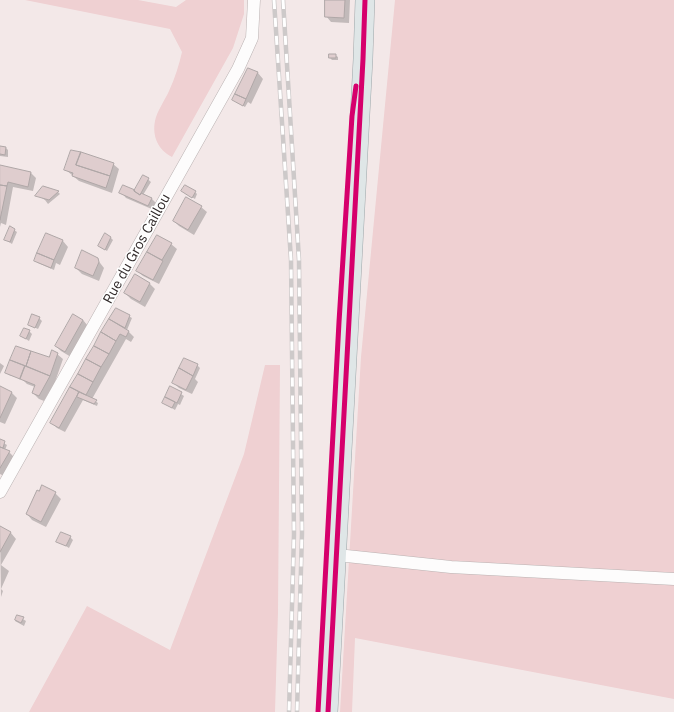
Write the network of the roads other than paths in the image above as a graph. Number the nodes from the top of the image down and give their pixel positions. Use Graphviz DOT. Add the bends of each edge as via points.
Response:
graph roads {
  1 [pos="254,0"];
  2 [pos="366,0"];
  3 [pos="0,492"];
  4 [pos="337,555"];
  5 [pos="674,579"];
  6 [pos="328,712"];
  1 -- 3 [label="street, Rue du Gros Caillou" via="252,38 238,69"];
  2 -- 4 [label="main road"];
  4 -- 5 [label="street" via="451,567"];
  4 -- 6 [label="main road"];
}
